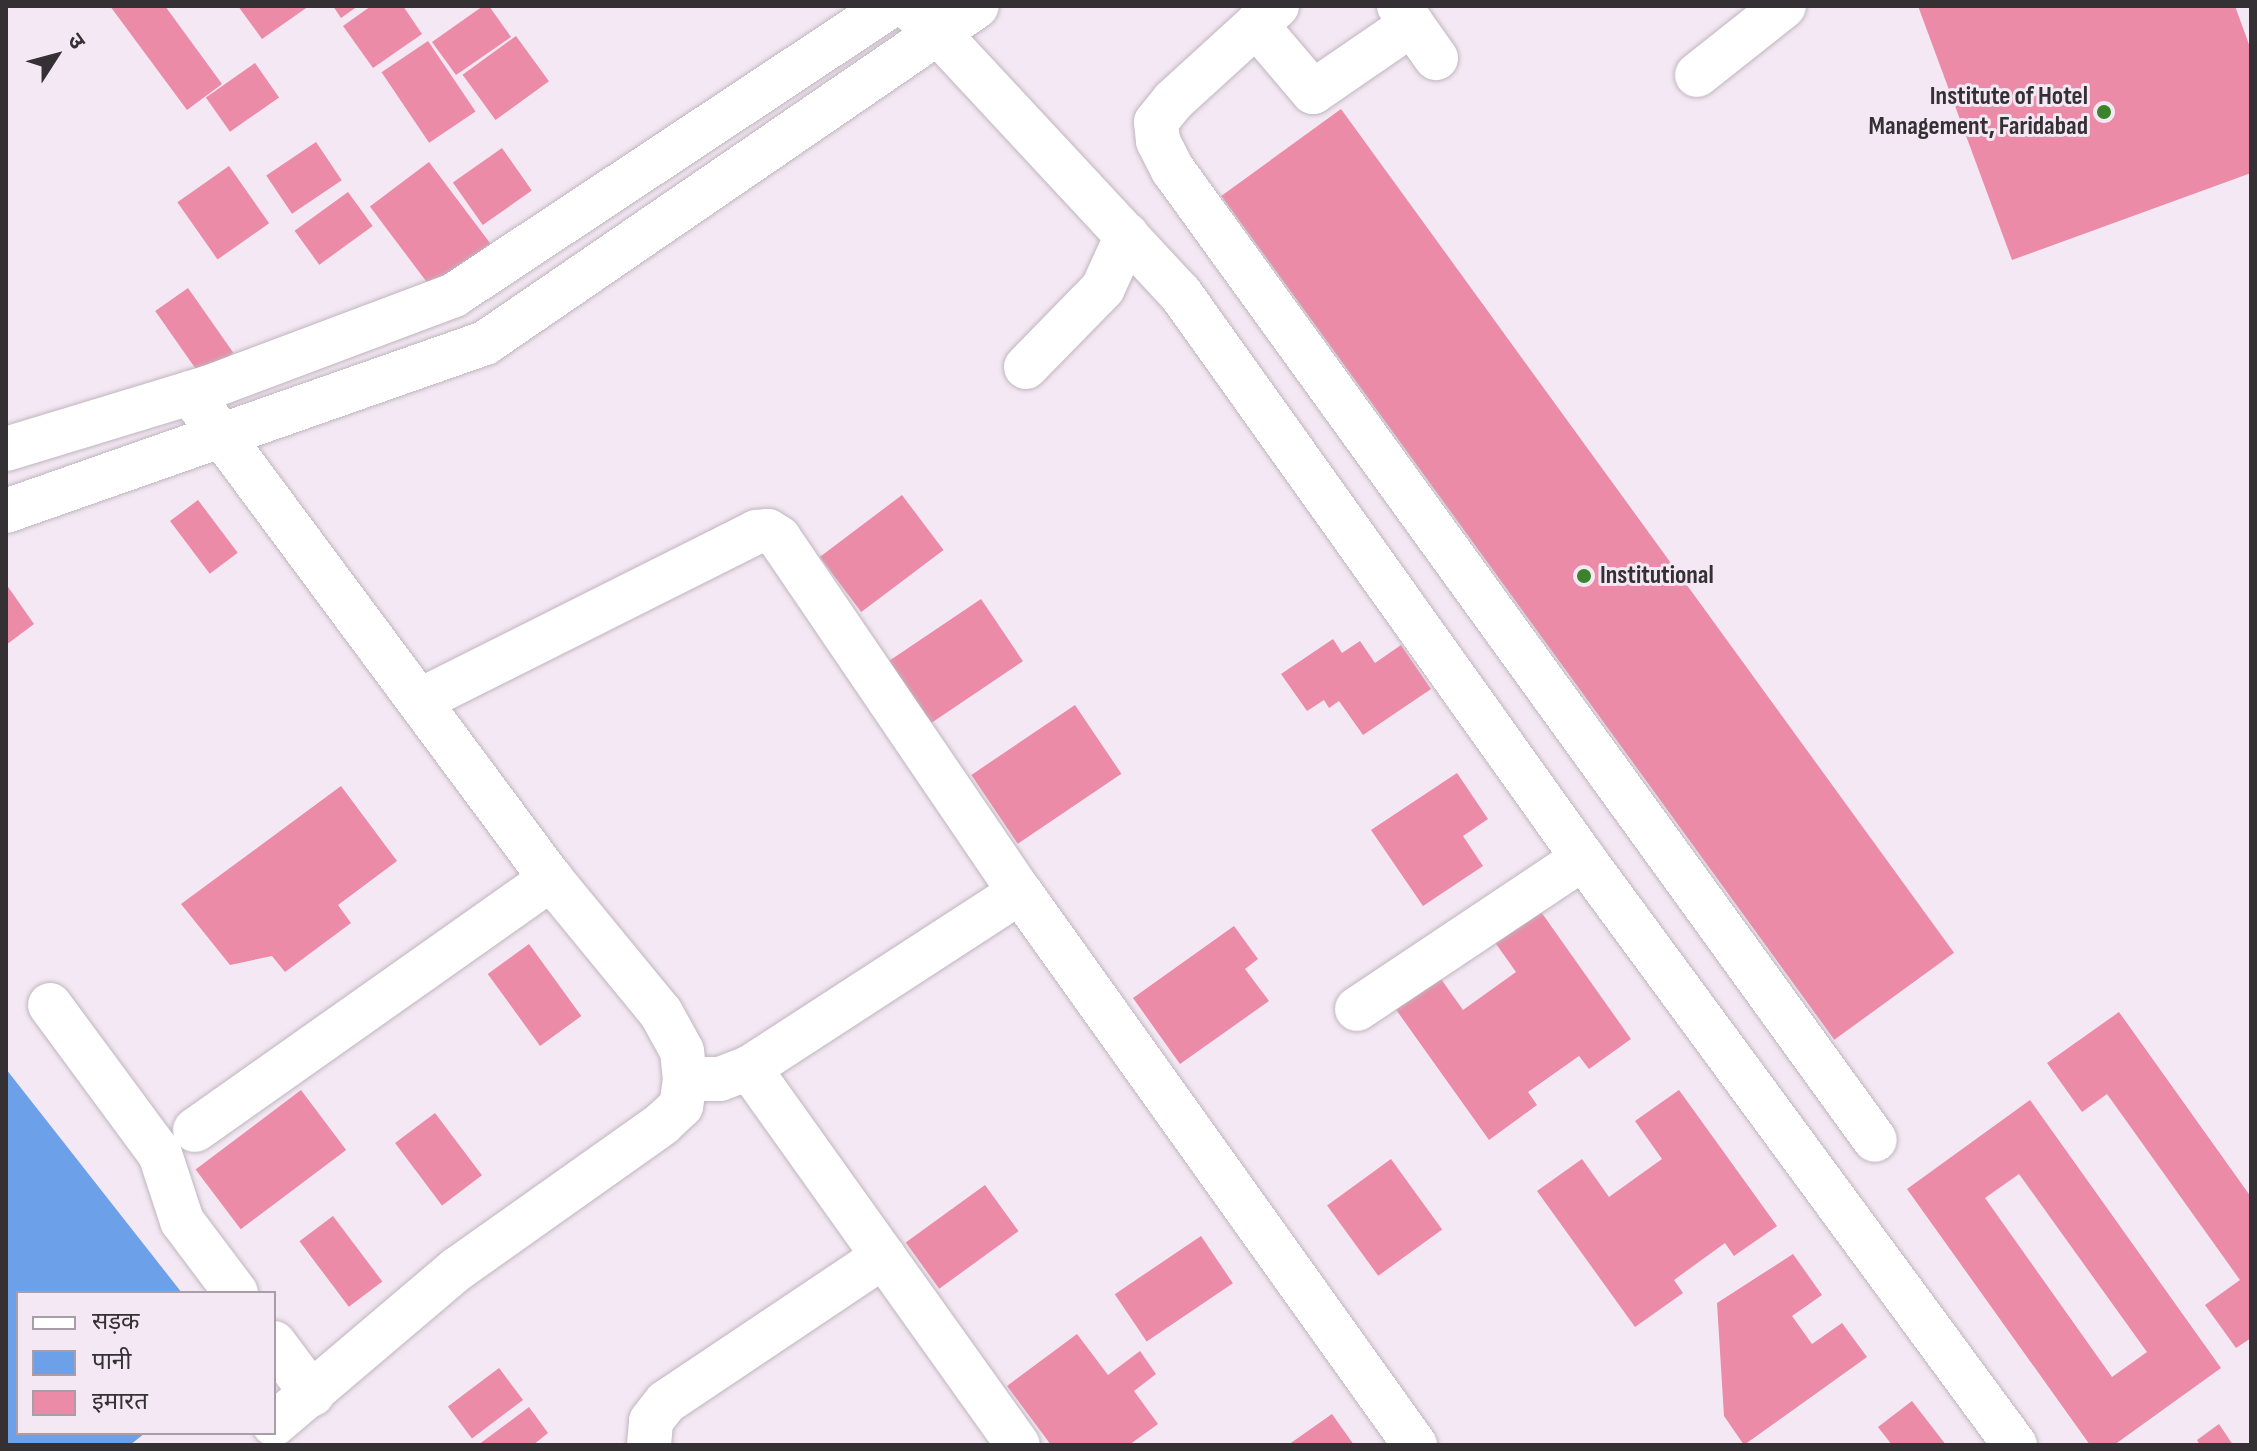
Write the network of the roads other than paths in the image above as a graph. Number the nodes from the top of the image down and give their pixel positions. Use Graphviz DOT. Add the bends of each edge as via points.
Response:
graph roads {
  1 [pos="890,6"];
  2 [pos="977,6"];
  3 [pos="1784,6"];
  4 [pos="1267,15"];
  5 [pos="922,19"];
  6 [pos="1415,30"];
  7 [pos="1697,75"];
  8 [pos="1127,235"];
  9 [pos="1026,367"];
  10 [pos="190,393"];
  11 [pos="223,437"];
  12 [pos="6,449"];
  13 [pos="6,511"];
  14 [pos="419,701"];
  15 [pos="1583,858"];
  16 [pos="551,879"];
  17 [pos="1020,892"];
  18 [pos="50,1005"];
  19 [pos="1357,1009"];
  20 [pos="749,1068"];
  21 [pos="685,1079"];
  22 [pos="195,1130"];
  23 [pos="1875,1140"];
  24 [pos="884,1256"];
  25 [pos="234,1291"];
  26 [pos="276,1346"];
  27 [pos="312,1394"];
  28 [pos="276,1422"];
  29 [pos="1009,1442"];
  30 [pos="649,1445"];
  31 [pos="1415,1445"];
  32 [pos="2015,1445"];
  1 -- 10 [label="street" via="454,295"];
  2 -- 5 [label="street"];
  3 -- 7 [label="street"];
  4 -- 6 [label="street" via="1313,92"];
  4 -- 23 [label="street" via="1156,122 1158,141 1173,170"];
  5 -- 8 [label="street"];
  5 -- 11 [label="street" via="485,343"];
  8 -- 9 [label="street" via="1103,288"];
  8 -- 15 [label="street" via="1180,293"];
  10 -- 11 [label="street"];
  10 -- 12 [label="street"];
  11 -- 13 [label="street"];
  11 -- 14 [label="street"];
  14 -- 16 [label="street"];
  14 -- 17 [label="street" via="756,532 768,531 779,538"];
  15 -- 19 [label="street"];
  15 -- 32 [label="street"];
  16 -- 21 [label="street" via="661,1013 682,1051"];
  16 -- 22 [label="street"];
  17 -- 20 [label="street"];
  17 -- 31 [label="street"];
  18 -- 25 [label="street" via="160,1154 182,1221"];
  20 -- 21 [label="street" via="720,1079"];
  20 -- 24 [label="street"];
  21 -- 27 [label="street" via="681,1106 662,1124 457,1269"];
  24 -- 29 [label="street"];
  24 -- 30 [label="street" via="666,1402 651,1421"];
  26 -- 27 [label="street"];
  27 -- 28 [label="street"];
}
